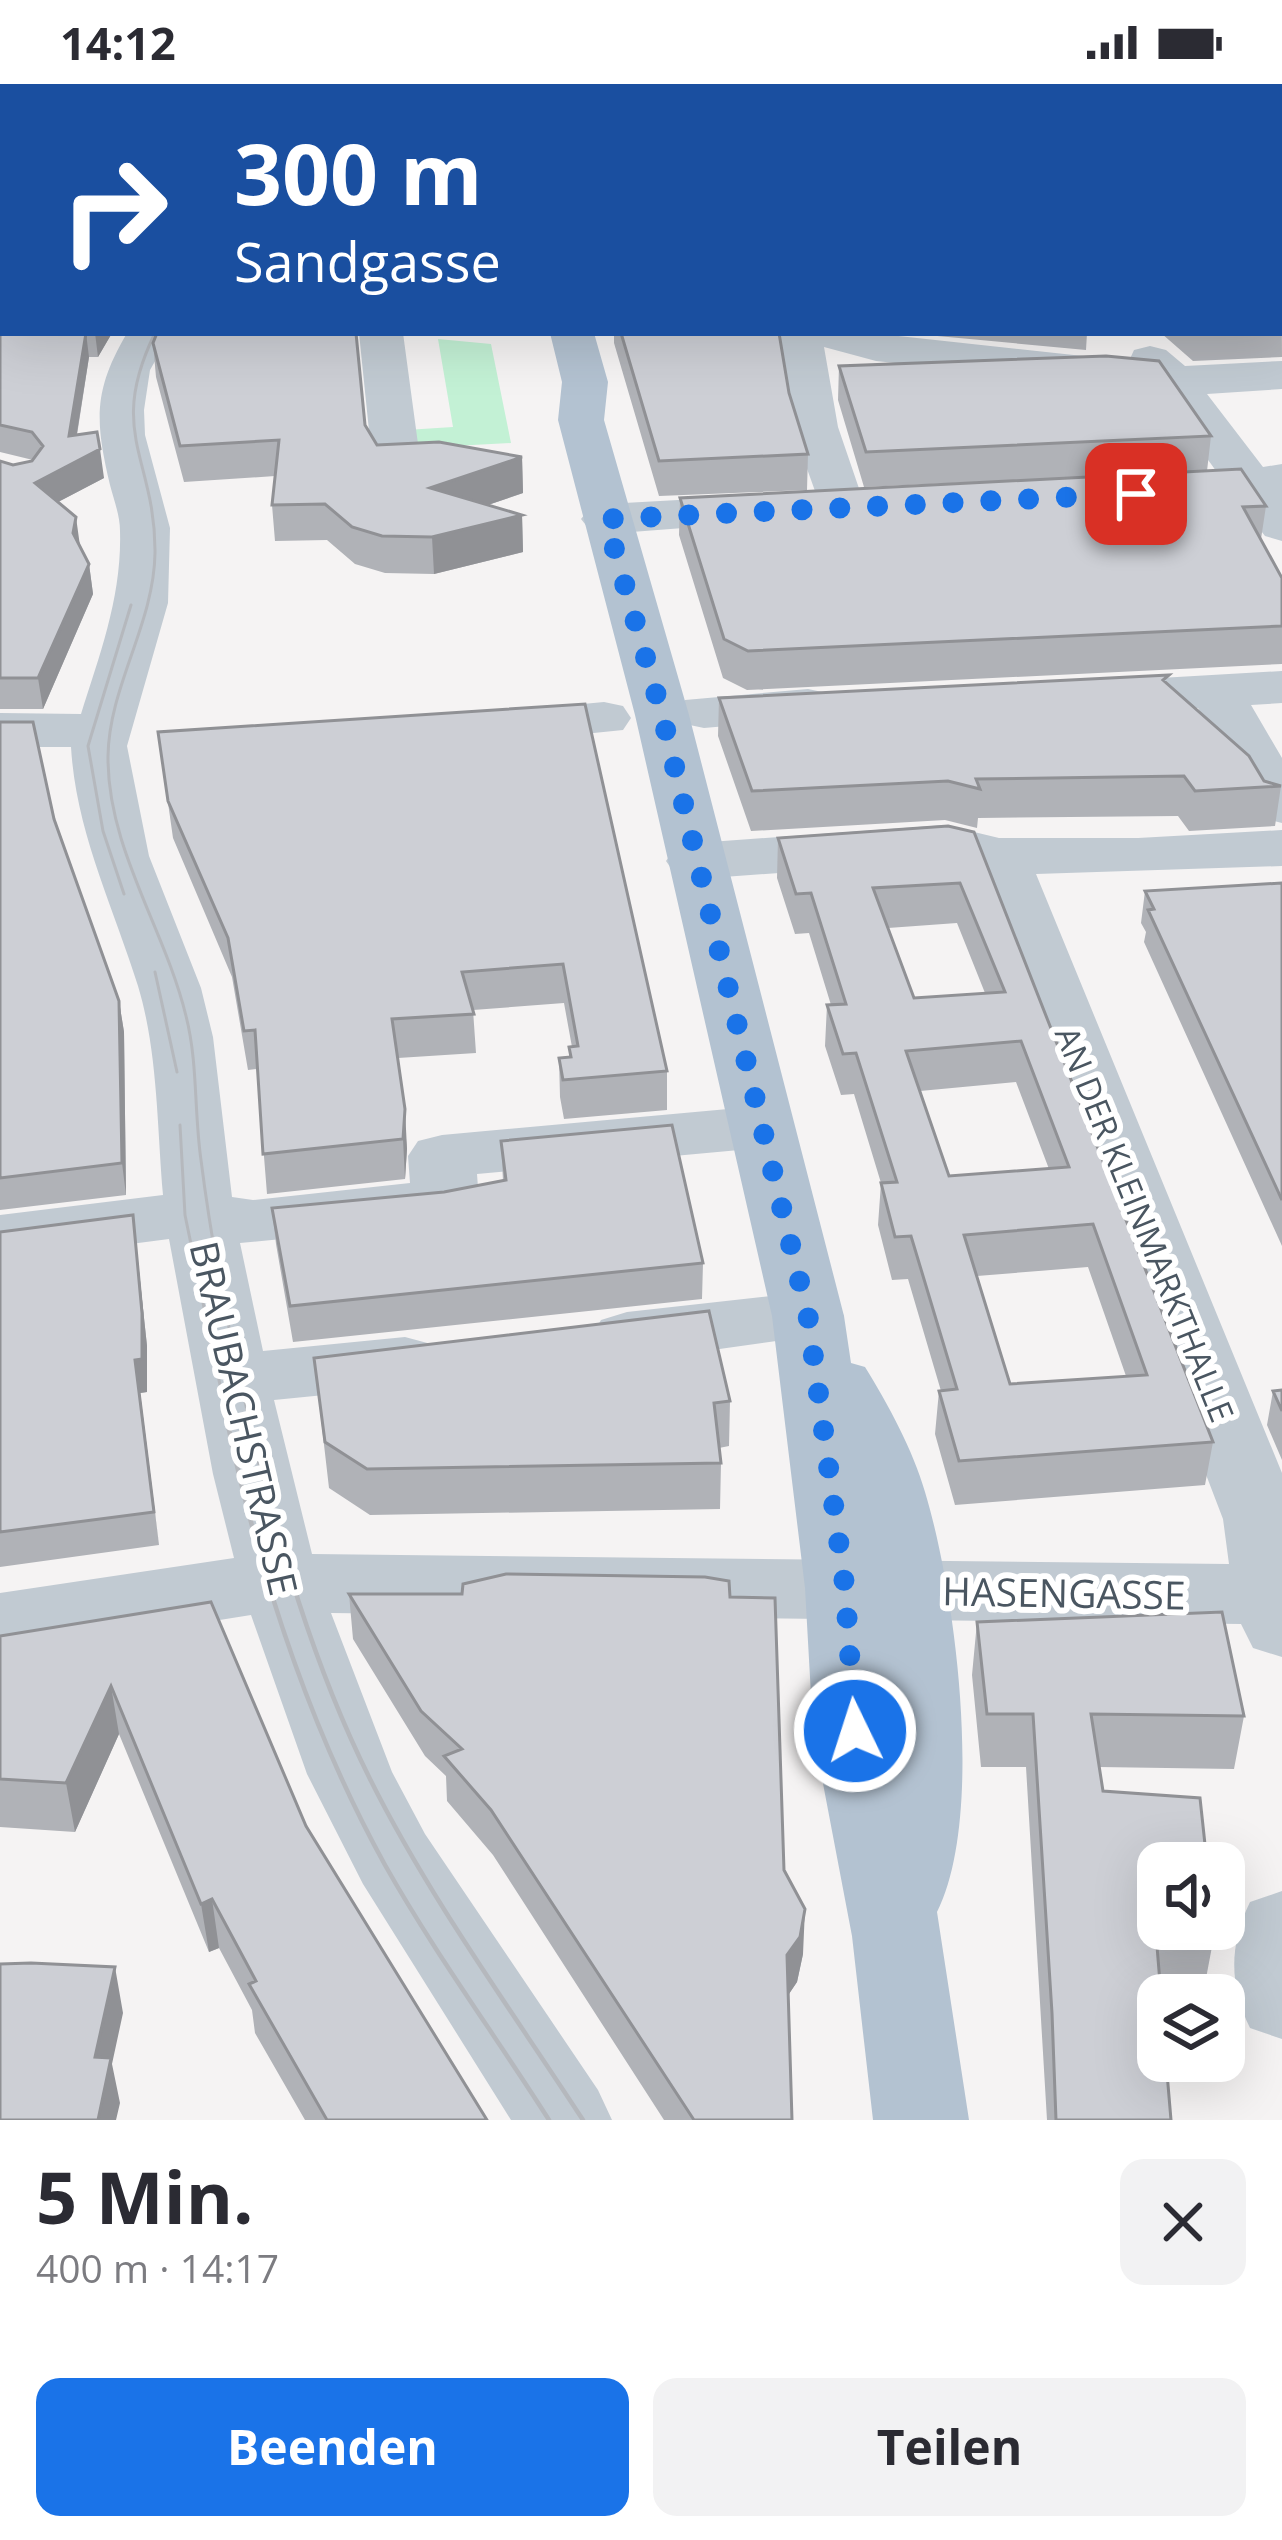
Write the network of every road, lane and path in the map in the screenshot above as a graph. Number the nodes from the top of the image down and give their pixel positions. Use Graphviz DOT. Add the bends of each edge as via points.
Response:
graph roads {
  1 [pos="147,336"];
  2 [pos="381,336"];
  3 [pos="533,336"];
  4 [pos="573,336"];
  5 [pos="800,336"];
  6 [pos="827,336"];
  7 [pos="831,336"];
  8 [pos="1123,336"];
  9 [pos="998,360"];
  10 [pos="1282,375"];
  11 [pos="1172,379"];
  12 [pos="581,421"];
  13 [pos="447,458"];
  14 [pos="1265,480"];
  15 [pos="1124,495"];
  16 [pos="606,519"];
  17 [pos="1282,526"];
  18 [pos="1282,688"];
  19 [pos="1216,692"];
  20 [pos="1032,700"];
  21 [pos="853,704"];
  22 [pos="704,712"];
  23 [pos="604,718"];
  24 [pos="443,729"];
  25 [pos="0,730"];
  26 [pos="116,731"];
  27 [pos="1282,806"];
  28 [pos="1282,848"];
  29 [pos="991,853"];
  30 [pos="696,861"];
  31 [pos="761,1126"];
  32 [pos="200,1220"];
  33 [pos="0,1238"];
  34 [pos="808,1316"];
  35 [pos="561,1344"];
  36 [pos="468,1355"];
  37 [pos="232,1379"];
  38 [pos="280,1583"];
  39 [pos="876,1589"];
  40 [pos="1279,1606"];
  41 [pos="0,1624"];
  42 [pos="1282,1929"];
  43 [pos="1282,2000"];
  44 [pos="564,2120"];
  45 [pos="921,2120"];
  1 -- 26 [label="street, BRAUBACHSTRASSE" via="128,370 121,410 147,550"];
  2 -- 13 [label="street" via="378,467"];
  3 -- 12 [label="main road"];
  4 -- 12 [label="main road" via="585,382"];
  5 -- 16 [label="street" via="815,427 862,505"];
  6 -- 9 [label="street" via="940,398"];
  7 -- 9 [label="street"];
  8 -- 11 [label="street"];
  9 -- 11 [label="street"];
  10 -- 11 [label="street"];
  11 -- 14 [label="street"];
  12 -- 16 [label="main road"];
  14 -- 15 [label="street"];
  14 -- 17 [label="street"];
  16 -- 30 [label="main road"];
  18 -- 19 [label="street"];
  19 -- 20 [label="street" via="1117,686"];
  19 -- 27 [label="street"];
  21 -- 22 [label="street"];
  23 -- 24 [label="street"];
  25 -- 26 [label="street"];
  26 -- 32 [label="street, BRAUBACHSTRASSE" via="98,746 101,774 181,1037"];
  28 -- 29 [label="street"];
  29 -- 30 [label="street" via="945,844"];
  29 -- 40 [label="street, AN DER KLEINMARKTHALLE" via="1262,1520"];
  30 -- 31 [label="main road"];
  31 -- 32 [label="street" via="442,1156 445,1201 254,1222"];
  31 -- 34 [label="main road"];
  32 -- 33 [label="street, BRAUBACHSTRASSE" via="185,1215"];
  32 -- 37 [label="street, BRAUBACHSTRASSE"];
  34 -- 35 [label="street"];
  34 -- 39 [label="main road"];
  36 -- 37 [label="street"];
  37 -- 38 [label="street, BRAUBACHSTRASSE"];
  38 -- 39 [label="street, HASENGASSE"];
  38 -- 41 [label="street, HASENGASSE"];
  38 -- 44 [label="street, BRAUBACHSTRASSE" via="350,1774 394,1859"];
  39 -- 40 [label="street, HASENGASSE"];
  39 -- 45 [label="main road" via="855,1731 897,1936"];
  42 -- 43 [label="street"];
}
